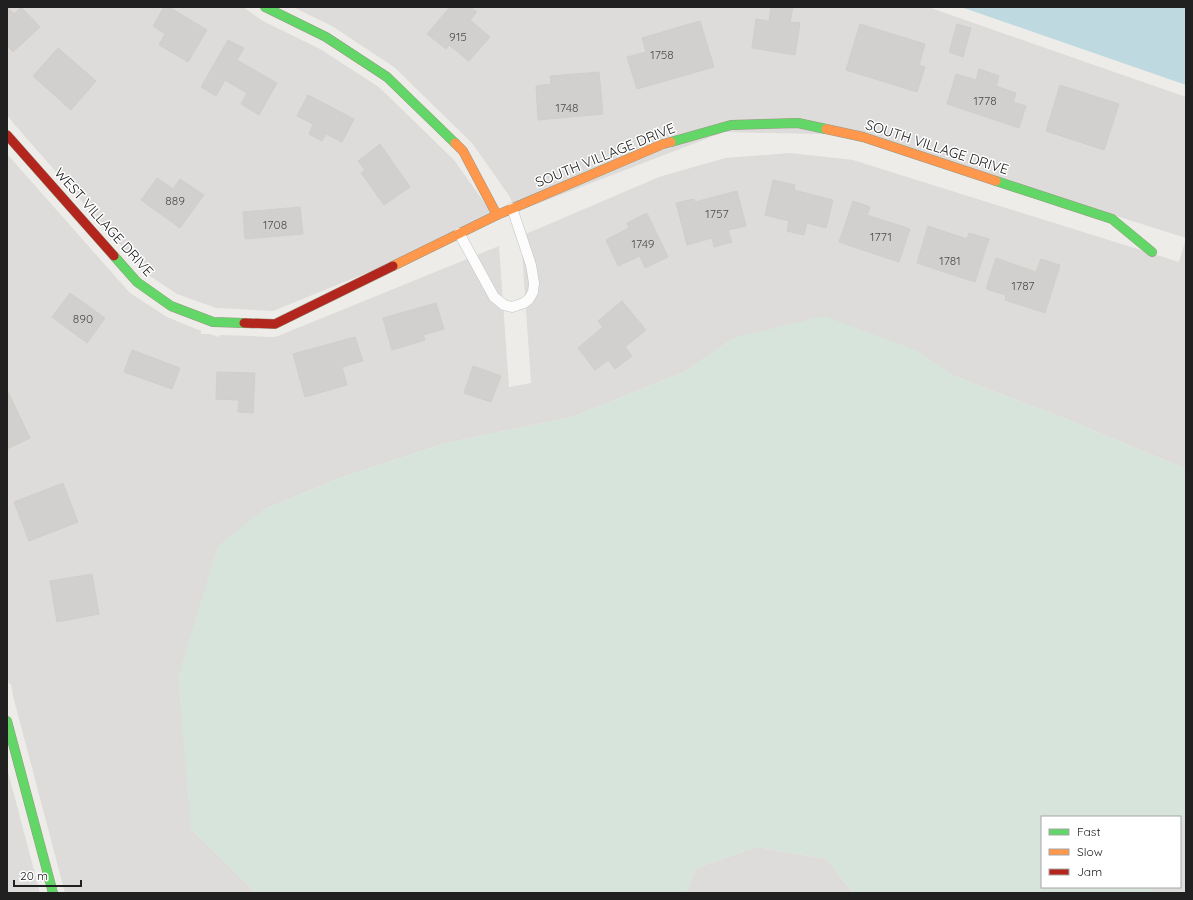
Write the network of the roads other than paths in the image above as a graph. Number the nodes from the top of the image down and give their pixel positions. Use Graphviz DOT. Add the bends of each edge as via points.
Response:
graph roads {
  1 [pos="266,7"];
  2 [pos="7,135"];
  3 [pos="512,208"];
  4 [pos="497,215"];
  5 [pos="459,233"];
  6 [pos="1152,252"];
  7 [pos="213,322"];
  8 [pos="7,721"];
  9 [pos="53,893"];
  1 -- 4 [label="street" via="326,37 387,76 463,151"];
  2 -- 7 [label="street, WEST VILLAGE DRIVE" via="137,282 171,306"];
  3 -- 4 [label="street, SOUTH VILLAGE DRIVE"];
  3 -- 5 [label="lane" via="531,265 534,283 533,292 524,303 512,307 504,305 494,297"];
  3 -- 6 [label="street, SOUTH VILLAGE DRIVE" via="662,144 731,125 798,123 863,137 1112,219"];
  4 -- 5 [label="street, SOUTH VILLAGE DRIVE"];
  5 -- 7 [label="street, SOUTH VILLAGE DRIVE" via="274,324"];
  8 -- 9 [label="street"];
}
